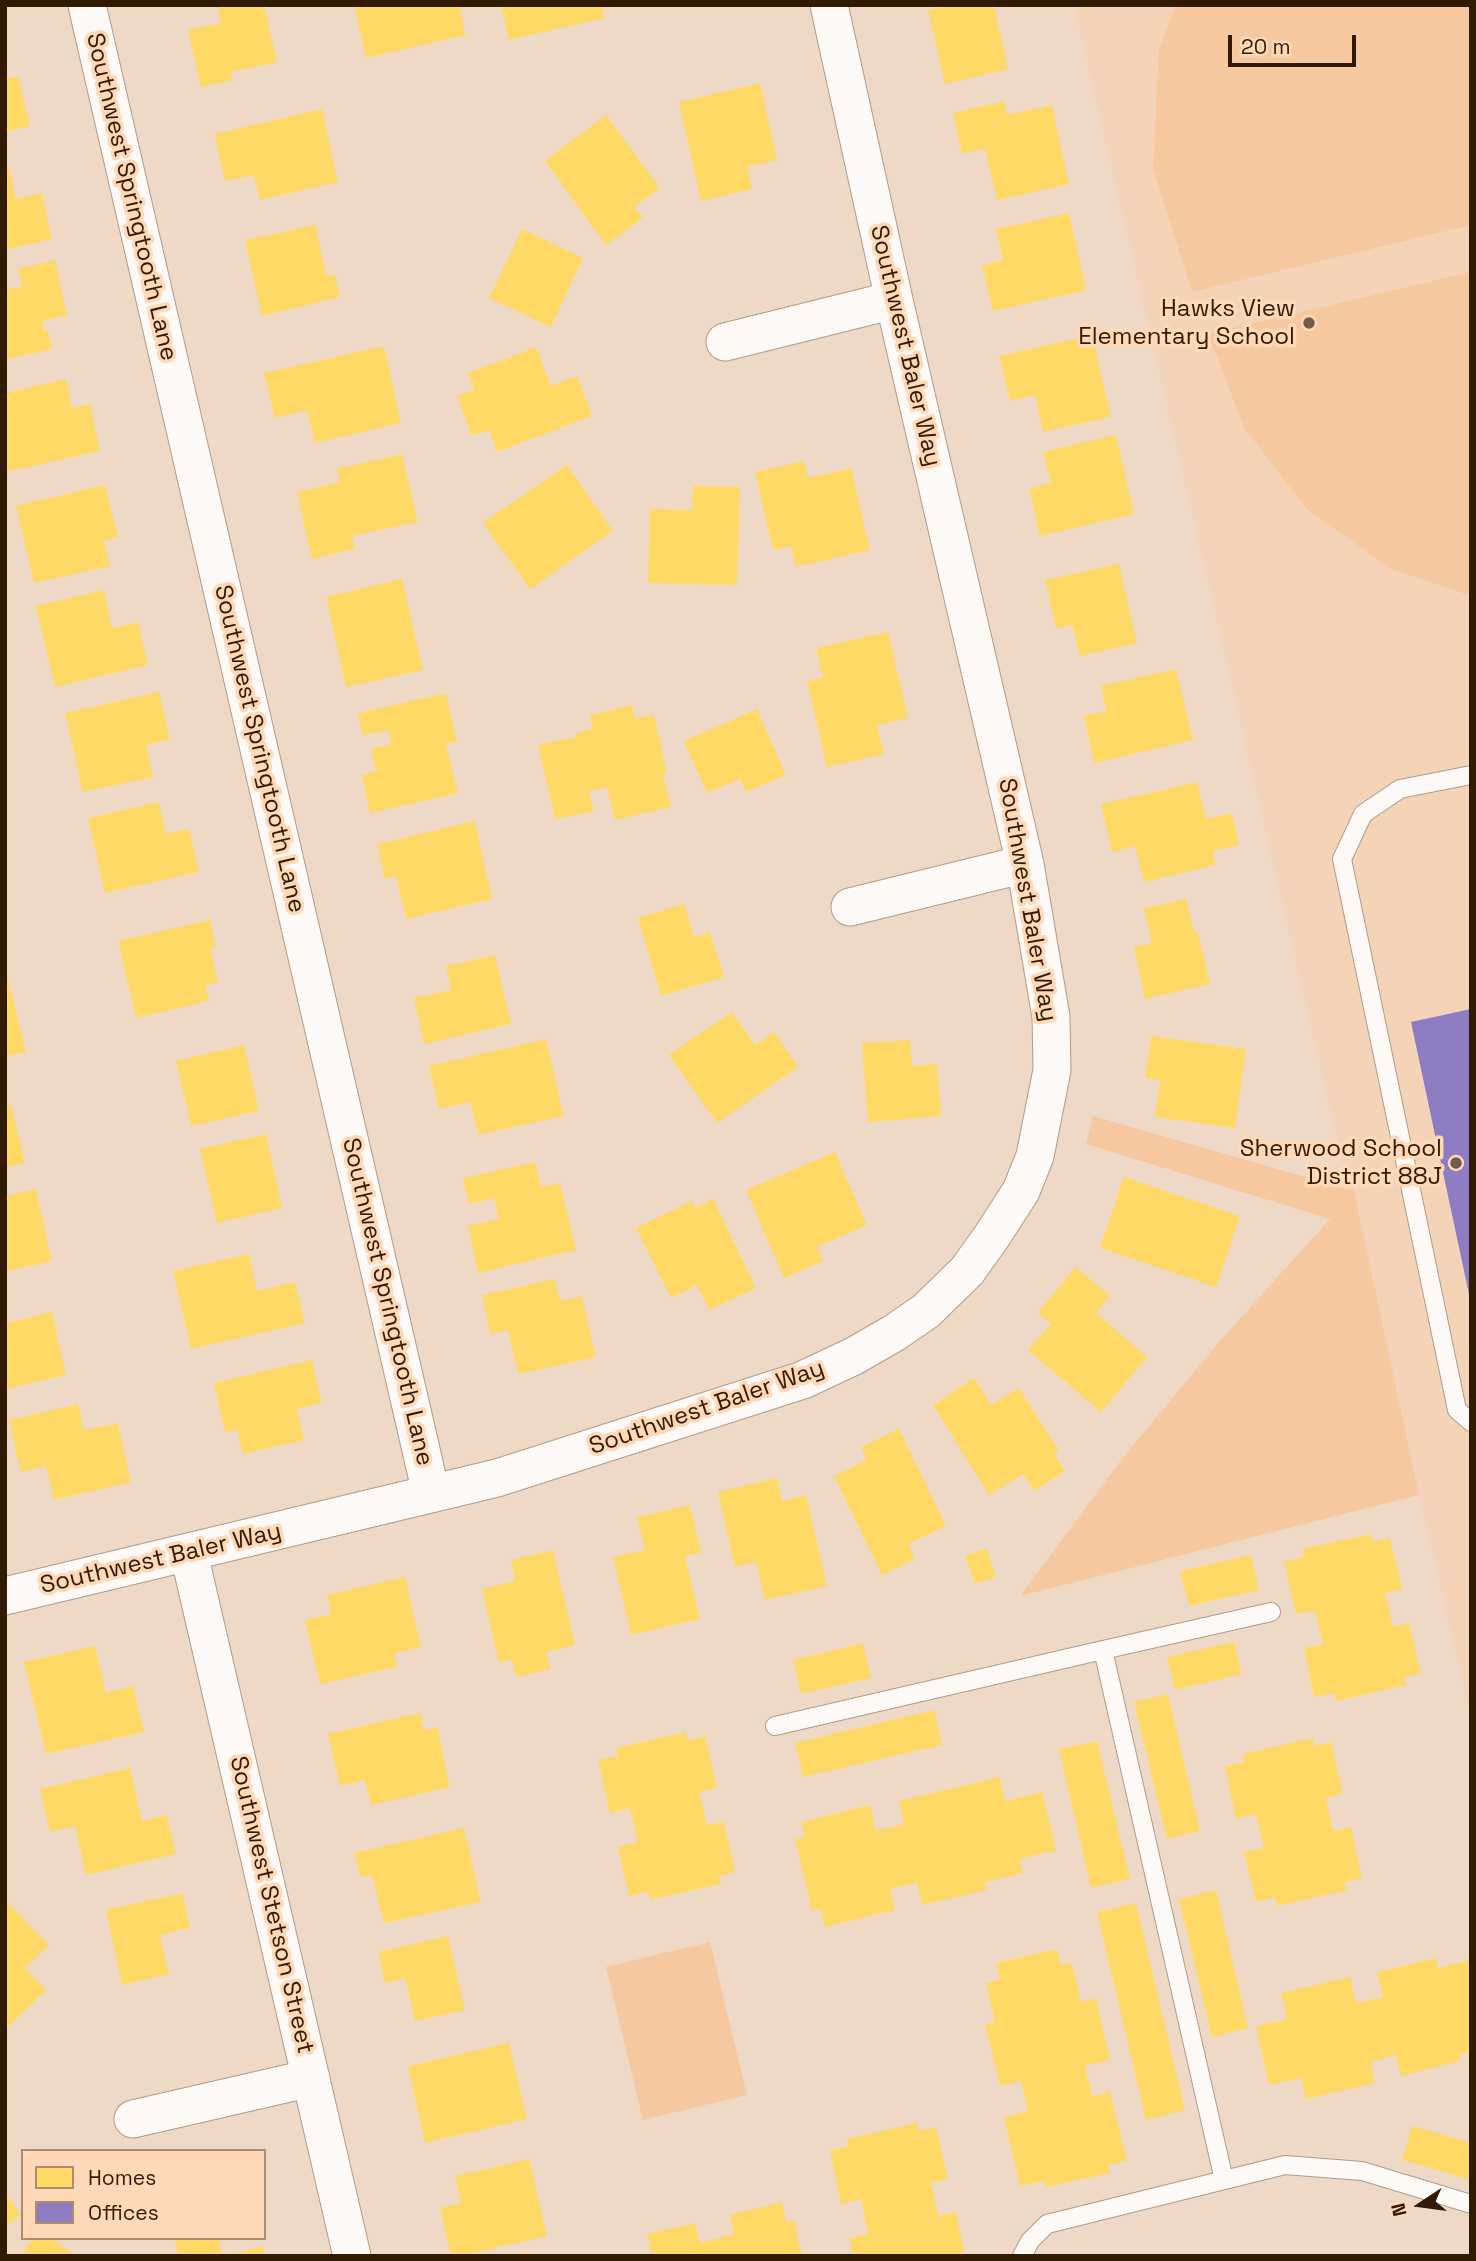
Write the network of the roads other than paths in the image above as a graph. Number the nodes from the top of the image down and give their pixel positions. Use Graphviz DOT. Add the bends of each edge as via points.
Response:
graph roads {
  1 [pos="87,5"];
  2 [pos="829,5"];
  3 [pos="894,300"];
  4 [pos="725,342"];
  5 [pos="1471,775"];
  6 [pos="1025,864"];
  7 [pos="850,907"];
  8 [pos="1471,1422"];
  9 [pos="431,1493"];
  10 [pos="189,1554"];
  11 [pos="5,1596"];
  12 [pos="1271,1612"];
  13 [pos="1102,1650"];
  14 [pos="775,1726"];
  15 [pos="311,2078"];
  16 [pos="133,2119"];
  17 [pos="1224,2180"];
  18 [pos="1471,2204"];
  19 [pos="352,2256"];
  20 [pos="1022,2256"];
  1 -- 9 [label="street, Southwest Springtooth Lane"];
  2 -- 3 [label="street, Southwest Baler Way"];
  3 -- 4 [label="street"];
  3 -- 6 [label="street, Southwest Baler Way"];
  5 -- 8 [label="lane" via="1400,789 1363,814 1342,859 1457,1410"];
  6 -- 7 [label="street"];
  6 -- 9 [label="street, Southwest Baler Way" via="1051,1017 1052,1070 1042,1124 1021,1191 967,1271 894,1334 803,1380 497,1478"];
  9 -- 10 [label="street, Southwest Baler Way"];
  10 -- 11 [label="street, Southwest Baler Way"];
  10 -- 15 [label="street, Southwest Stetson Street"];
  12 -- 13 [label="lane"];
  13 -- 14 [label="lane"];
  13 -- 17 [label="lane"];
  15 -- 16 [label="street"];
  15 -- 19 [label="street, Southwest Stetson Street"];
  17 -- 18 [label="lane" via="1285,2165 1362,2171"];
  17 -- 20 [label="lane" via="1047,2224"];
}
